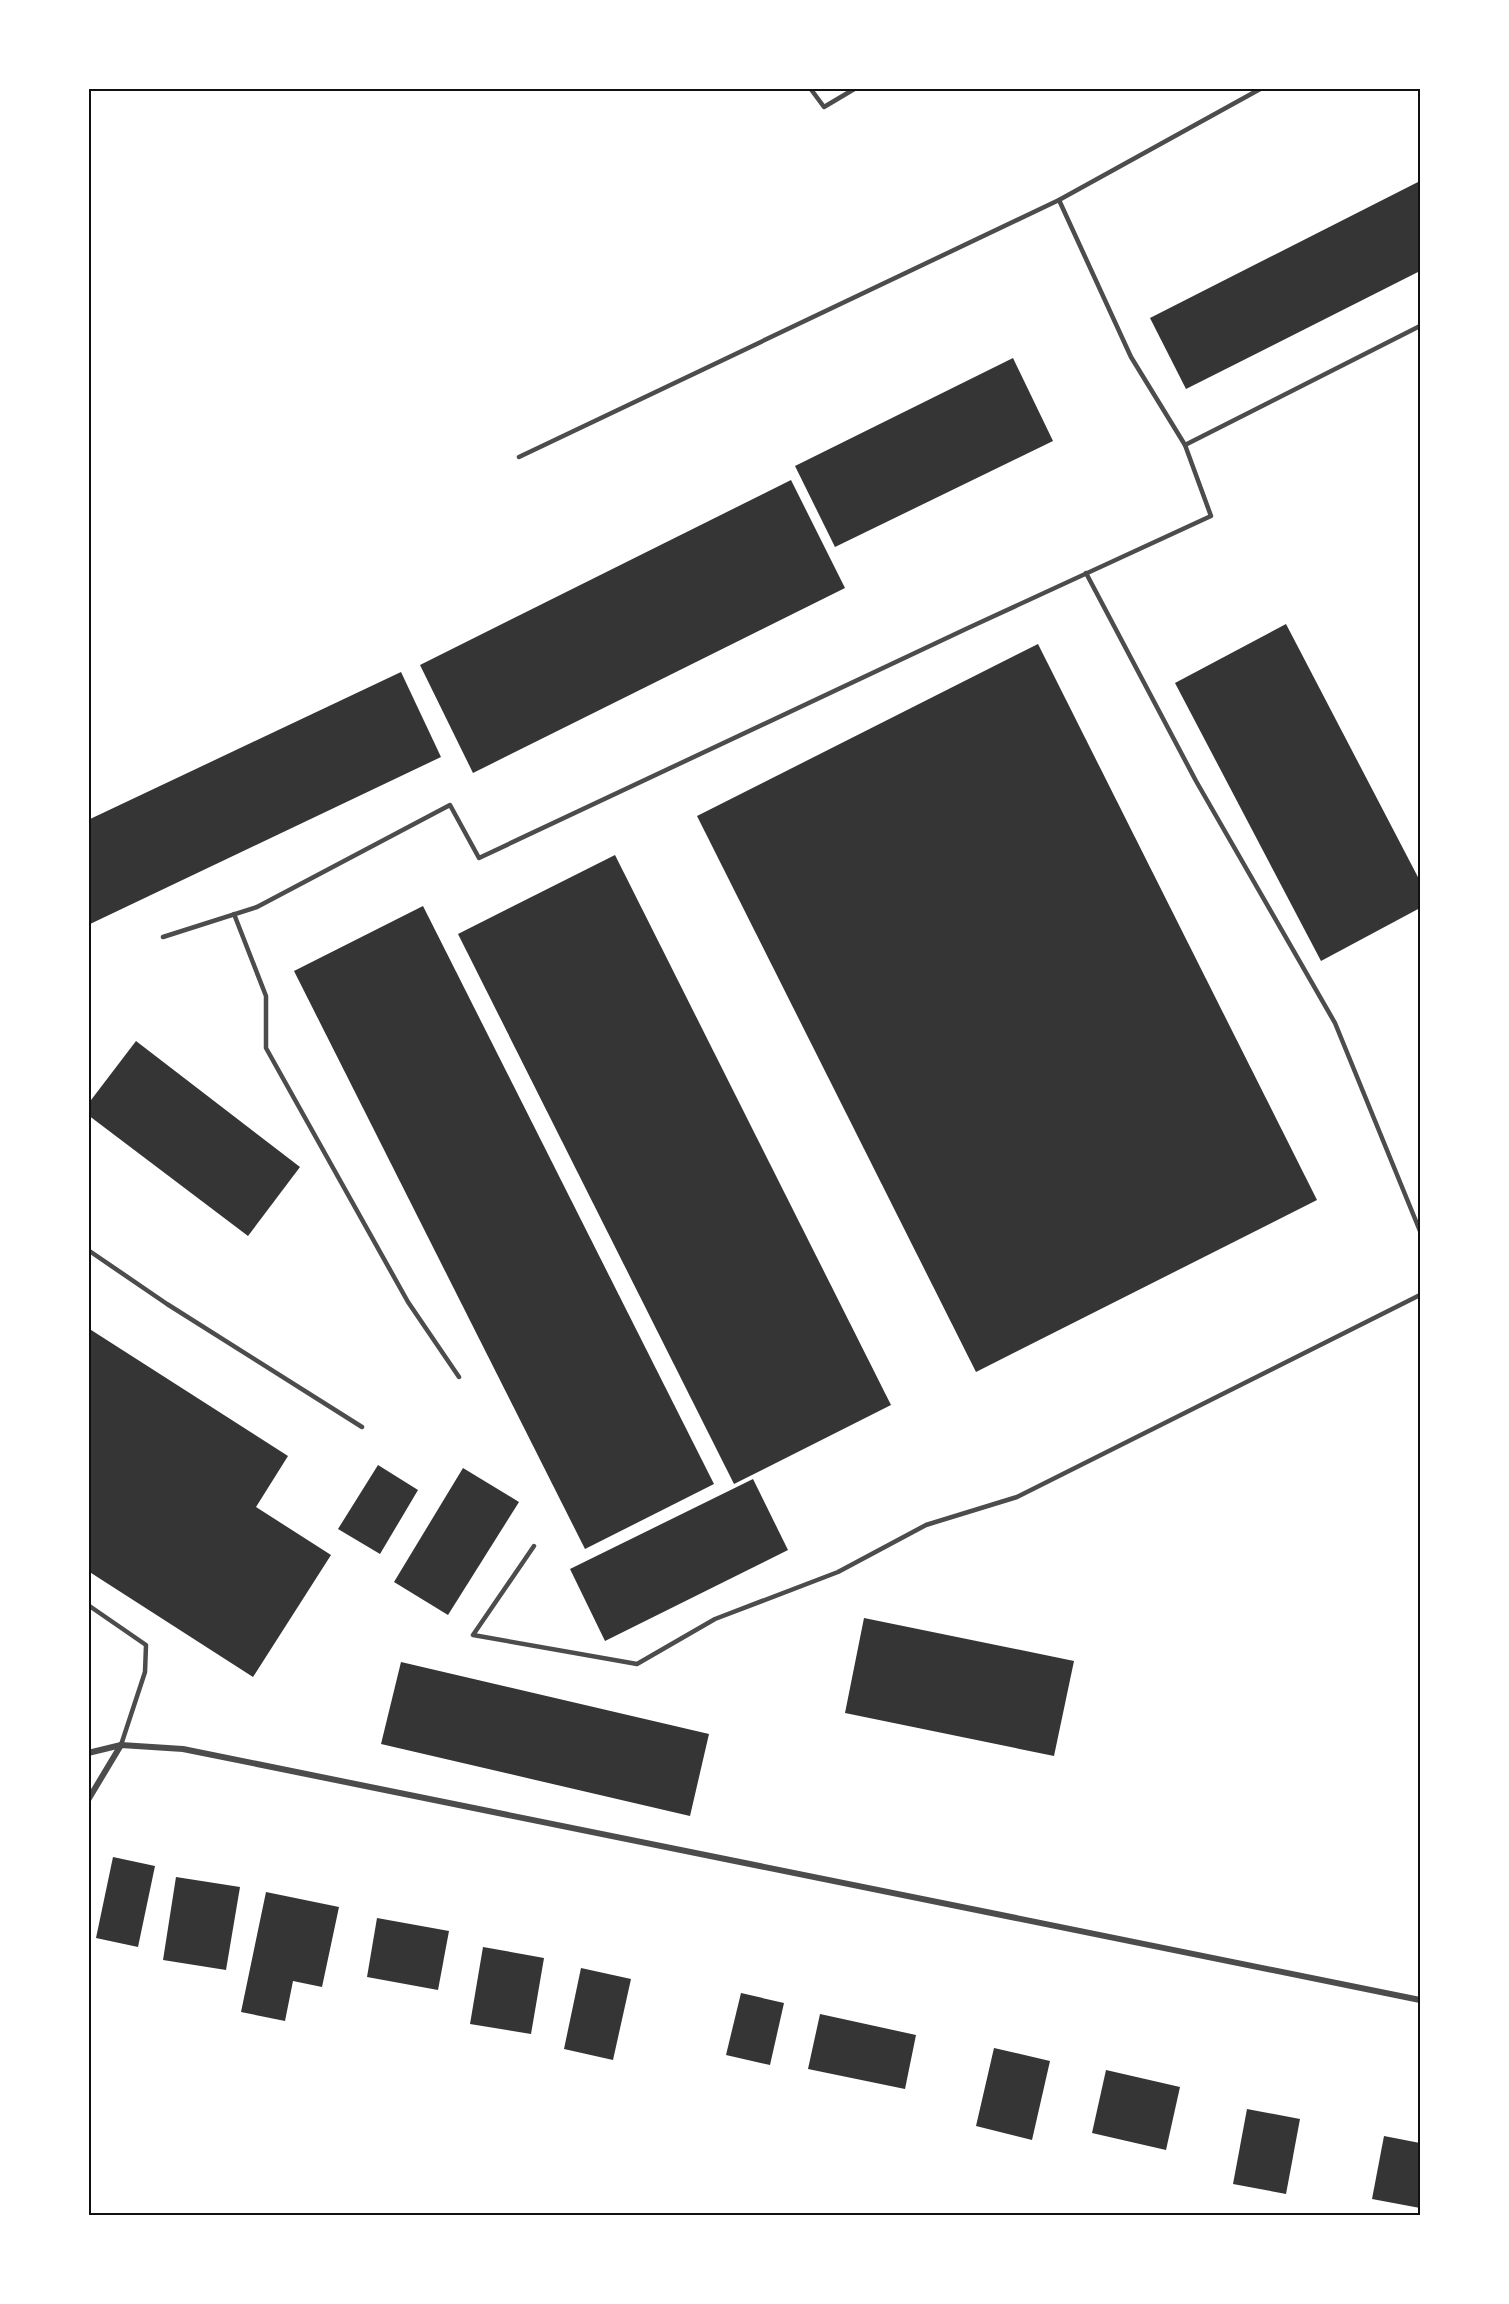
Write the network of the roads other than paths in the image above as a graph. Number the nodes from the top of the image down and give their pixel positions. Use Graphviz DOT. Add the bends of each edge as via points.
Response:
graph roads {
  1 [pos="810,88"];
  2 [pos="856,88"];
  3 [pos="1262,88"];
  4 [pos="1059,200"];
  5 [pos="1420,326"];
  6 [pos="1185,445"];
  7 [pos="519,457"];
  8 [pos="1086,573"];
  9 [pos="234,914"];
  10 [pos="163,937"];
  11 [pos="1420,1231"];
  12 [pos="88,1250"];
  13 [pos="1420,1295"];
  14 [pos="459,1377"];
  15 [pos="362,1427"];
  16 [pos="534,1546"];
  17 [pos="88,1605"];
  18 [pos="121,1745"];
  19 [pos="88,1753"];
  20 [pos="88,1800"];
  21 [pos="1420,2000"];
  1 -- 2 [label="lane" via="824,106"];
  3 -- 4 [label="lane"];
  4 -- 6 [label="lane" via="1131,357"];
  4 -- 7 [label="lane"];
  5 -- 6 [label="lane"];
  6 -- 8 [label="lane" via="1211,516"];
  8 -- 9 [label="lane" via="479,858 450,805"];
  8 -- 11 [label="lane" via="1196,781 1335,1023"];
  9 -- 10 [label="lane"];
  9 -- 14 [label="lane" via="266,996 266,1048 408,1302"];
  12 -- 15 [label="lane"];
  13 -- 16 [label="lane" via="1017,1497 926,1525 838,1572 716,1618 637,1664 473,1635"];
  17 -- 18 [label="lane" via="146,1645 145,1672"];
  18 -- 19 [label="street"];
  18 -- 20 [label="street"];
  18 -- 21 [label="street" via="183,1749"];
}
